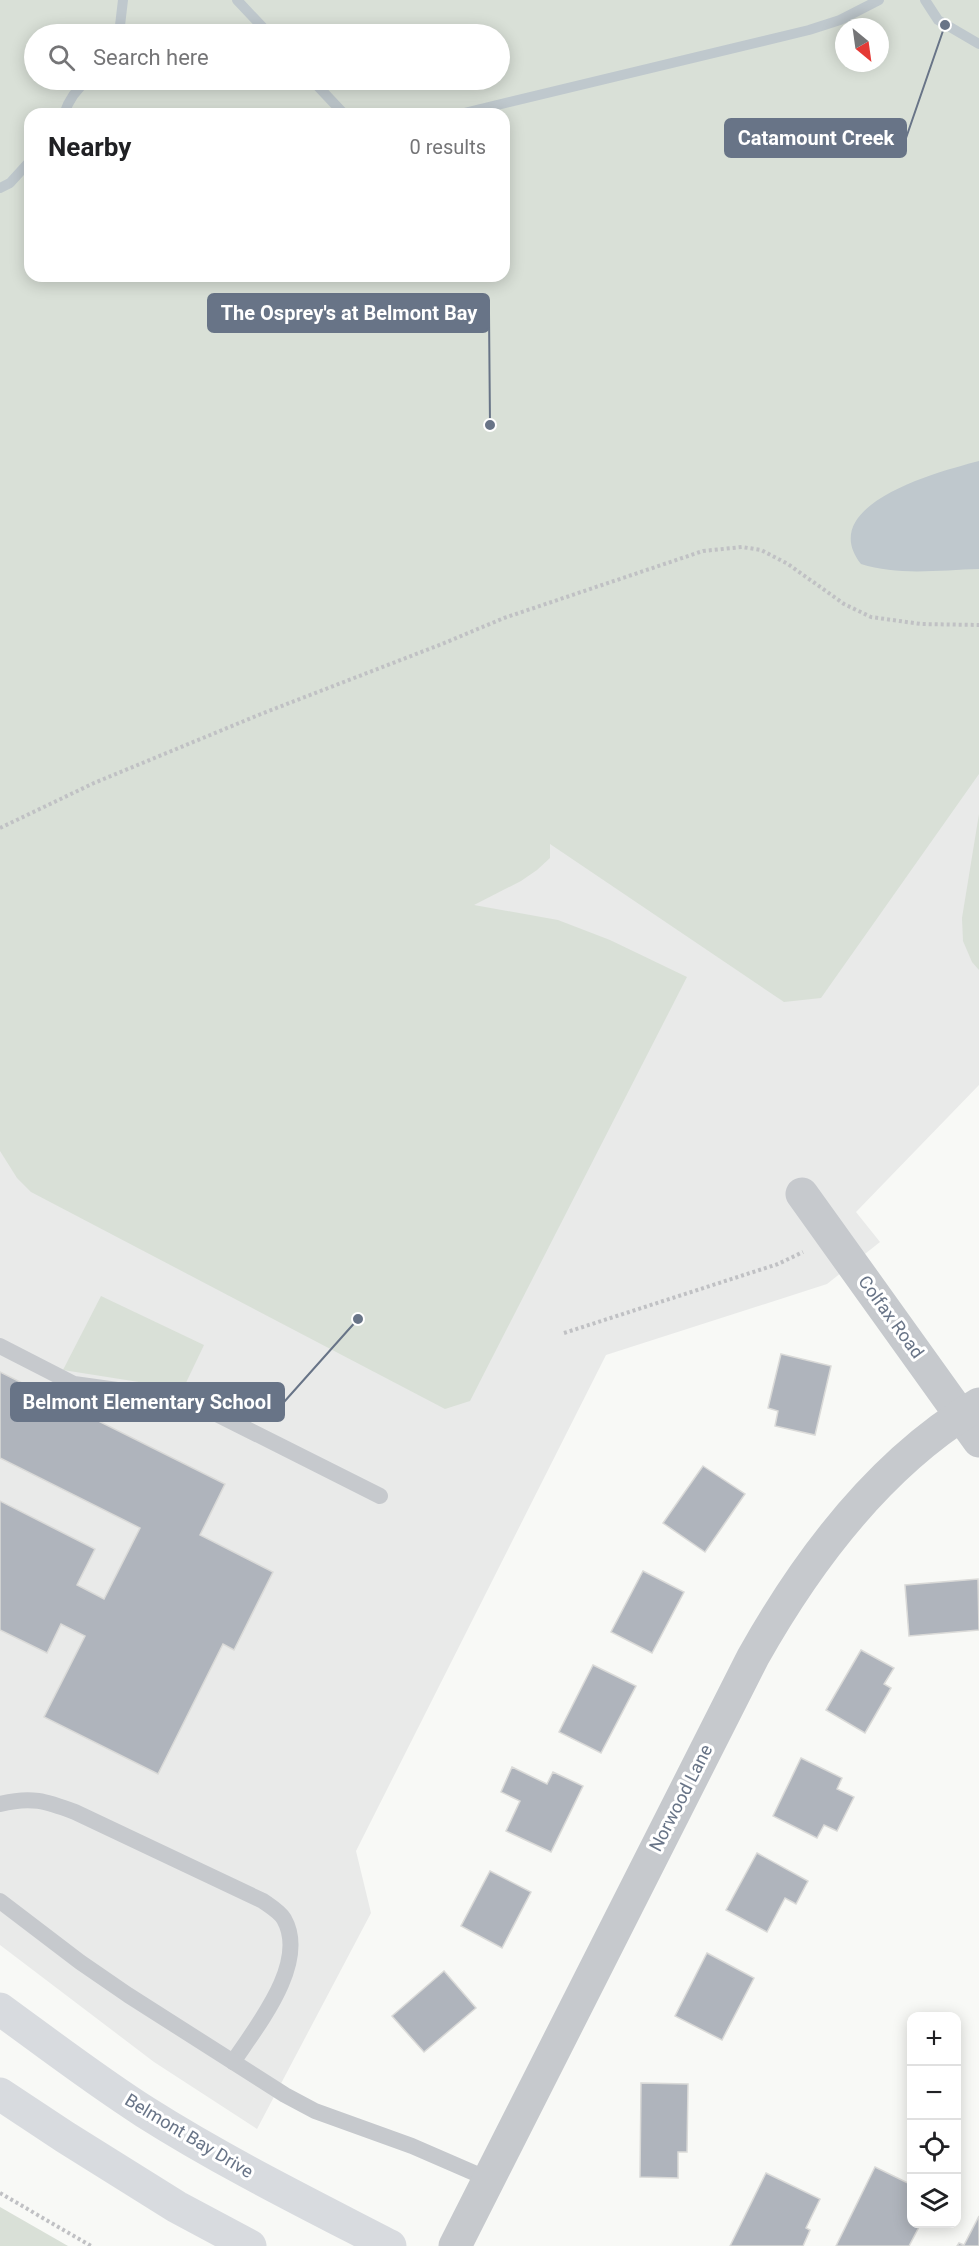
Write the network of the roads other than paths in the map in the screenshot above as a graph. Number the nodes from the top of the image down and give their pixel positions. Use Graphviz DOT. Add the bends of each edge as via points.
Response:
graph roads {
  1 [pos="802,1194"];
  2 [pos="0,1346"];
  3 [pos="973,1420"];
  4 [pos="380,1496"];
  5 [pos="0,1804"];
  6 [pos="0,1900"];
  7 [pos="0,2009"];
  8 [pos="233,2062"];
  9 [pos="0,2094"];
  10 [pos="488,2179"];
  11 [pos="250,2246"];
  12 [pos="390,2246"];
  13 [pos="455,2246"];
  1 -- 3 [label="street, Colfax Road"];
  2 -- 4 [label="lane" via="74,1384 189,1400"];
  3 -- 10 [label="street, Norwood Lane" via="873,1489 827,1542 779,1611"];
  5 -- 8 [label="lane" via="21,1798 50,1802 264,1901 284,1917 291,1934 288,1964 267,2011"];
  6 -- 8 [label="lane" via="80,1962"];
  7 -- 12 [label="street, Belmont Bay Drive" via="146,2112 255,2176"];
  8 -- 10 [label="lane" via="315,2111"];
  9 -- 11 [label="street" via="177,2207"];
  10 -- 13 [label="street, Norwood Lane"];
}
